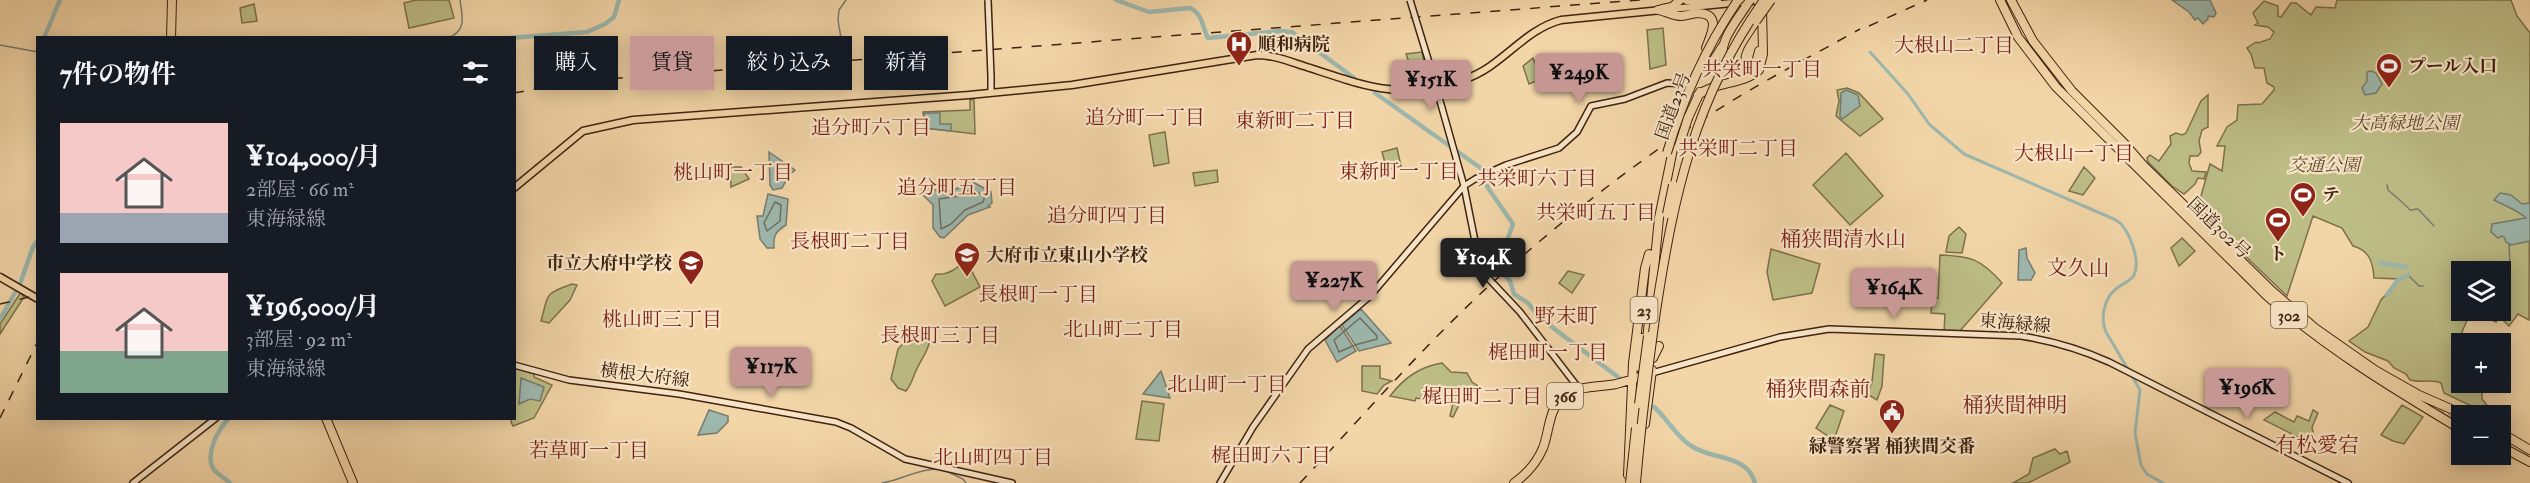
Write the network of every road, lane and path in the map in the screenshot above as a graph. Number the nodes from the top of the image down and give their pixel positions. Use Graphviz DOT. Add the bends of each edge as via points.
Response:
graph roads {
  1 [pos="170,0"];
  2 [pos="988,0"];
  3 [pos="1410,0"];
  4 [pos="1687,0"];
  5 [pos="1718,0"];
  6 [pos="1738,0"];
  7 [pos="1771,0"];
  8 [pos="1761,1"];
  9 [pos="2006,1"];
  10 [pos="1746,2"];
  11 [pos="1680,3"];
  12 [pos="1658,10"];
  13 [pos="1688,15"];
  14 [pos="1759,25"];
  15 [pos="170,36"];
  16 [pos="2029,44"];
  17 [pos="1723,46"];
  18 [pos="1738,50"];
  19 [pos="1724,62"];
  20 [pos="1704,67"];
  21 [pos="1729,69"];
  22 [pos="1688,84"];
  23 [pos="1436,86"];
  24 [pos="991,93"];
  25 [pos="1698,95"];
  26 [pos="1673,149"];
  27 [pos="516,186"];
  28 [pos="1464,186"];
  29 [pos="1650,254"];
  30 [pos="0,277"];
  31 [pos="36,298"];
  32 [pos="1648,330"];
  33 [pos="1659,346"];
  34 [pos="1653,358"];
  35 [pos="516,366"];
  36 [pos="1642,367"];
  37 [pos="1652,373"];
  38 [pos="1632,379"];
  39 [pos="1580,390"];
  40 [pos="2451,409"];
  41 [pos="213,420"];
  42 [pos="327,420"];
  43 [pos="2451,423"];
  44 [pos="1640,442"];
  45 [pos="2511,442"];
  46 [pos="2511,447"];
  47 [pos="2530,458"];
  48 [pos="133,483"];
  49 [pos="353,483"];
  50 [pos="1012,483"];
  51 [pos="1220,483"];
  52 [pos="1514,483"];
  53 [pos="1632,483"];
  54 [pos="2348,483"];
  1 -- 15 [label="highway"];
  2 -- 24 [label="main road, bridge"];
  3 -- 23 [label="main road, bridge"];
  4 -- 5 [label="highway"];
  6 -- 20 [label="highway, 国道23号 / 23, bridge"];
  7 -- 14 [label="highway, bridge"];
  8 -- 11 [label="main road"];
  8 -- 14 [label="highway"];
  8 -- 25 [label="highway" via="1763,54 1759,70"];
  8 -- 53 [label="highway, bridge" via="1717,66 1679,164 1650,319"];
  9 -- 16 [label="highway"];
  9 -- 40 [label="highway, 国道302号 / 302" via="2072,91 2272,291 2315,328 2375,370"];
  9 -- 43 [label="highway, 国道302号 / 302" via="2018,37 2056,87 2267,296 2358,367"];
  10 -- 17 [label="highway"];
  10 -- 26 [label="highway, 国道23号 / 23, bridge" via="1704,66"];
  11 -- 12 [label="highway"];
  11 -- 13 [label="highway" via="1681,14"];
  12 -- 13 [label="highway"];
  12 -- 23 [label="main road" via="1550,22 1481,72"];
  13 -- 20 [label="highway, bridge" via="1702,14 1713,24"];
  14 -- 18 [label="highway"];
  14 -- 18 [label="highway" via="1758,56 1752,68 1738,67"];
  14 -- 21 [label="highway" via="1757,67 1743,75"];
  17 -- 19 [label="highway"];
  17 -- 20 [label="highway"];
  18 -- 25 [label="highway" via="1719,79"];
  20 -- 26 [label="highway, 国道23号 / 23, bridge" via="1681,110"];
  22 -- 28 [label="main road" via="1667,83 1625,99 1591,106 1577,132 1559,148 1522,158"];
  23 -- 24 [label="main road" via="1398,92 1381,90 1257,55 1076,84"];
  23 -- 28 [label="main road"];
  24 -- 27 [label="main road" via="627,121 583,131"];
  25 -- 26 [label="highway, bridge"];
  26 -- 29 [label="highway, 国道23号 / 23" via="1656,203"];
  26 -- 32 [label="highway, 国道23号 / 23" via="1662,199"];
  28 -- 39 [label="main road" via="1479,261 1485,273"];
  28 -- 51 [label="main road" via="1370,296 1308,349 1253,427"];
  29 -- 36 [label="highway, 国道23号 / 23"];
  29 -- 38 [label="highway"];
  30 -- 31 [label="main road"];
  32 -- 34 [label="highway"];
  32 -- 36 [label="highway, 国道23号 / 23"];
  33 -- 34 [label="highway"];
  34 -- 37 [label="highway"];
  35 -- 50 [label="main road, 横根大府線" via="569,380 679,394 836,422 905,459"];
  36 -- 44 [label="highway, 国道23号 / 23, bridge"];
  36 -- 53 [label="highway, 国道23号 / 23, bridge"];
  37 -- 38 [label="highway, 366"];
  37 -- 44 [label="highway, 23"];
  37 -- 54 [label="main road, 東海緑線" via="1780,337 1829,329 2020,336 2077,348"];
  38 -- 39 [label="highway, 366"];
  38 -- 53 [label="highway" via="1628,477"];
  39 -- 52 [label="highway, 366" via="1558,402 1541,452"];
  41 -- 48 [label="main road"];
  42 -- 49 [label="highway"];
  44 -- 53 [label="highway, 国道23号 / 23"];
  45 -- 47 [label="highway"];
  46 -- 47 [label="highway"];
}
